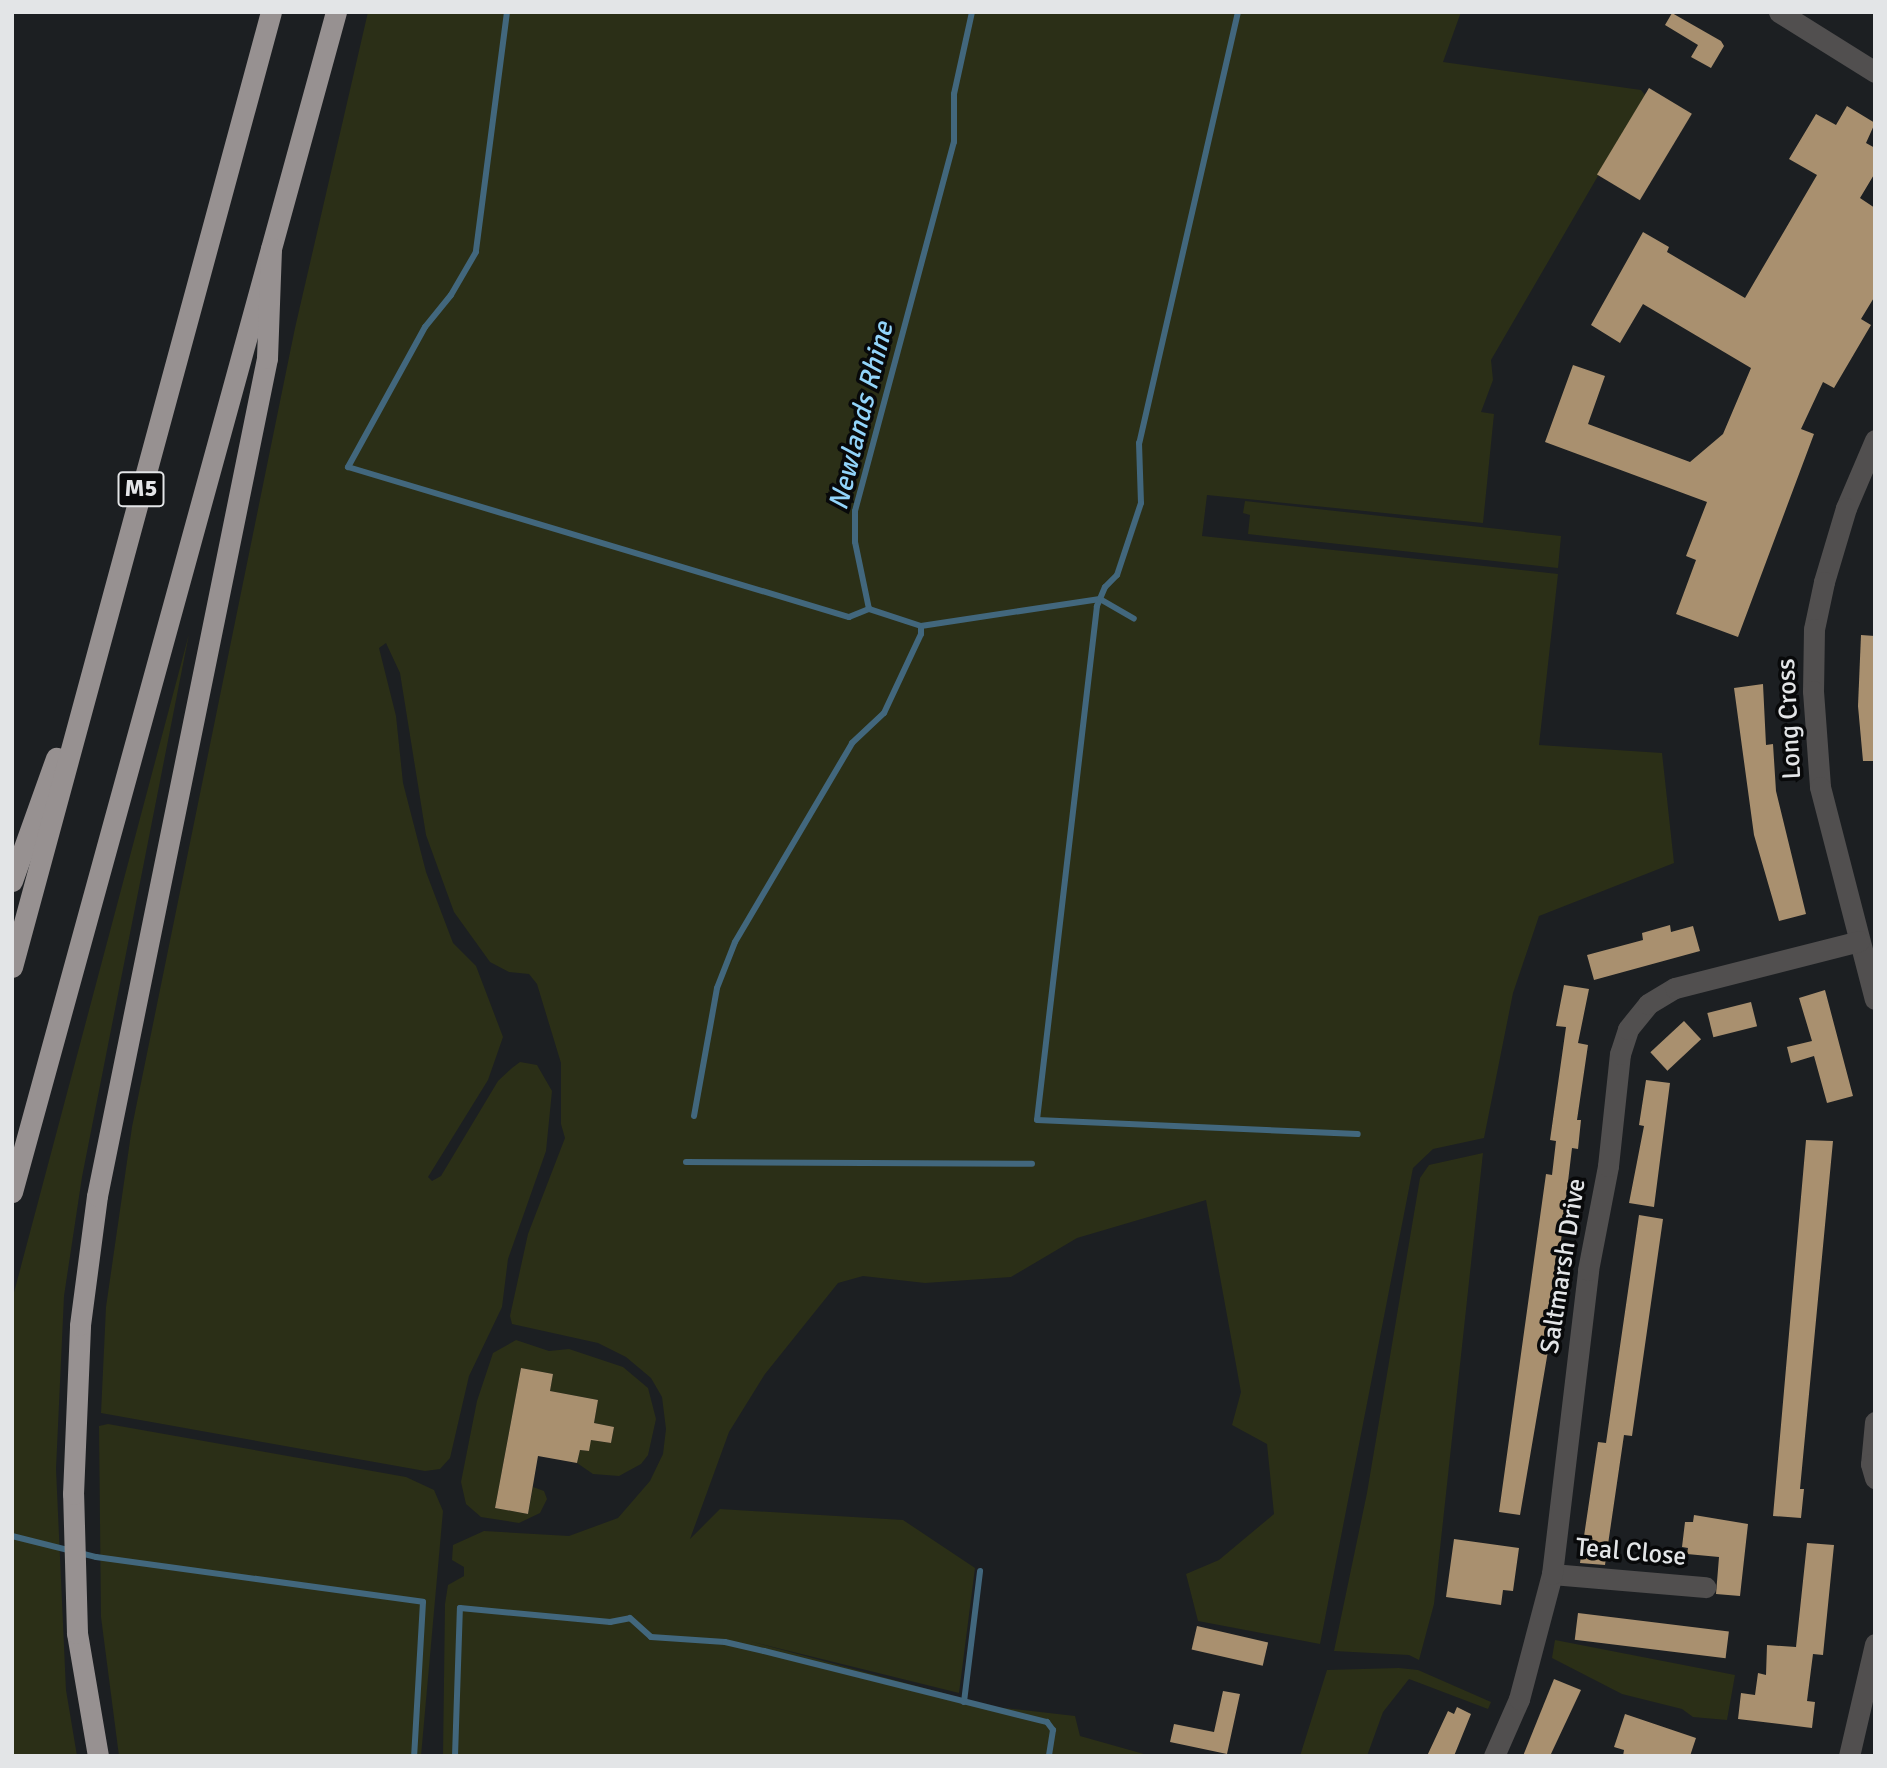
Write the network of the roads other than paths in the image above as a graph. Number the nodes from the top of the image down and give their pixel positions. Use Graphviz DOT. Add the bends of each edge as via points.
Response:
graph roads {
  1 [pos="271,12"];
  2 [pos="336,12"];
  3 [pos="1779,12"];
  4 [pos="1875,72"];
  5 [pos="271,248"];
  6 [pos="1875,440"];
  7 [pos="113,594"];
  8 [pos="12,881"];
  9 [pos="1859,941"];
  10 [pos="12,967"];
  11 [pos="1875,999"];
  12 [pos="12,1192"];
  13 [pos="1875,1422"];
  14 [pos="1875,1478"];
  15 [pos="1552,1574"];
  16 [pos="1705,1587"];
  17 [pos="1875,1644"];
  18 [pos="98,1756"];
  19 [pos="1494,1756"];
  20 [pos="1849,1756"];
  1 -- 7 [label="highway, M5"];
  2 -- 5 [label="highway, M5"];
  3 -- 4 [label="street"];
  5 -- 12 [label="highway, M5"];
  5 -- 18 [label="highway" via="267,358 97,1196 80,1325 73,1494 77,1633"];
  6 -- 9 [label="street, Long Cross" via="1846,508 1814,629 1813,731 1820,787"];
  7 -- 8 [label="highway, M5"];
  7 -- 10 [label="highway, M5"];
  9 -- 11 [label="street, Long Cross"];
  9 -- 15 [label="street, Saltmarsh Drive" via="1675,988 1648,1004 1628,1029 1620,1054 1608,1166 1588,1270"];
  13 -- 14 [label="street" via="1871,1464"];
  15 -- 16 [label="street, Teal Close"];
  15 -- 19 [label="street, Saltmarsh Drive" via="1519,1699"];
  17 -- 20 [label="street"];
}
